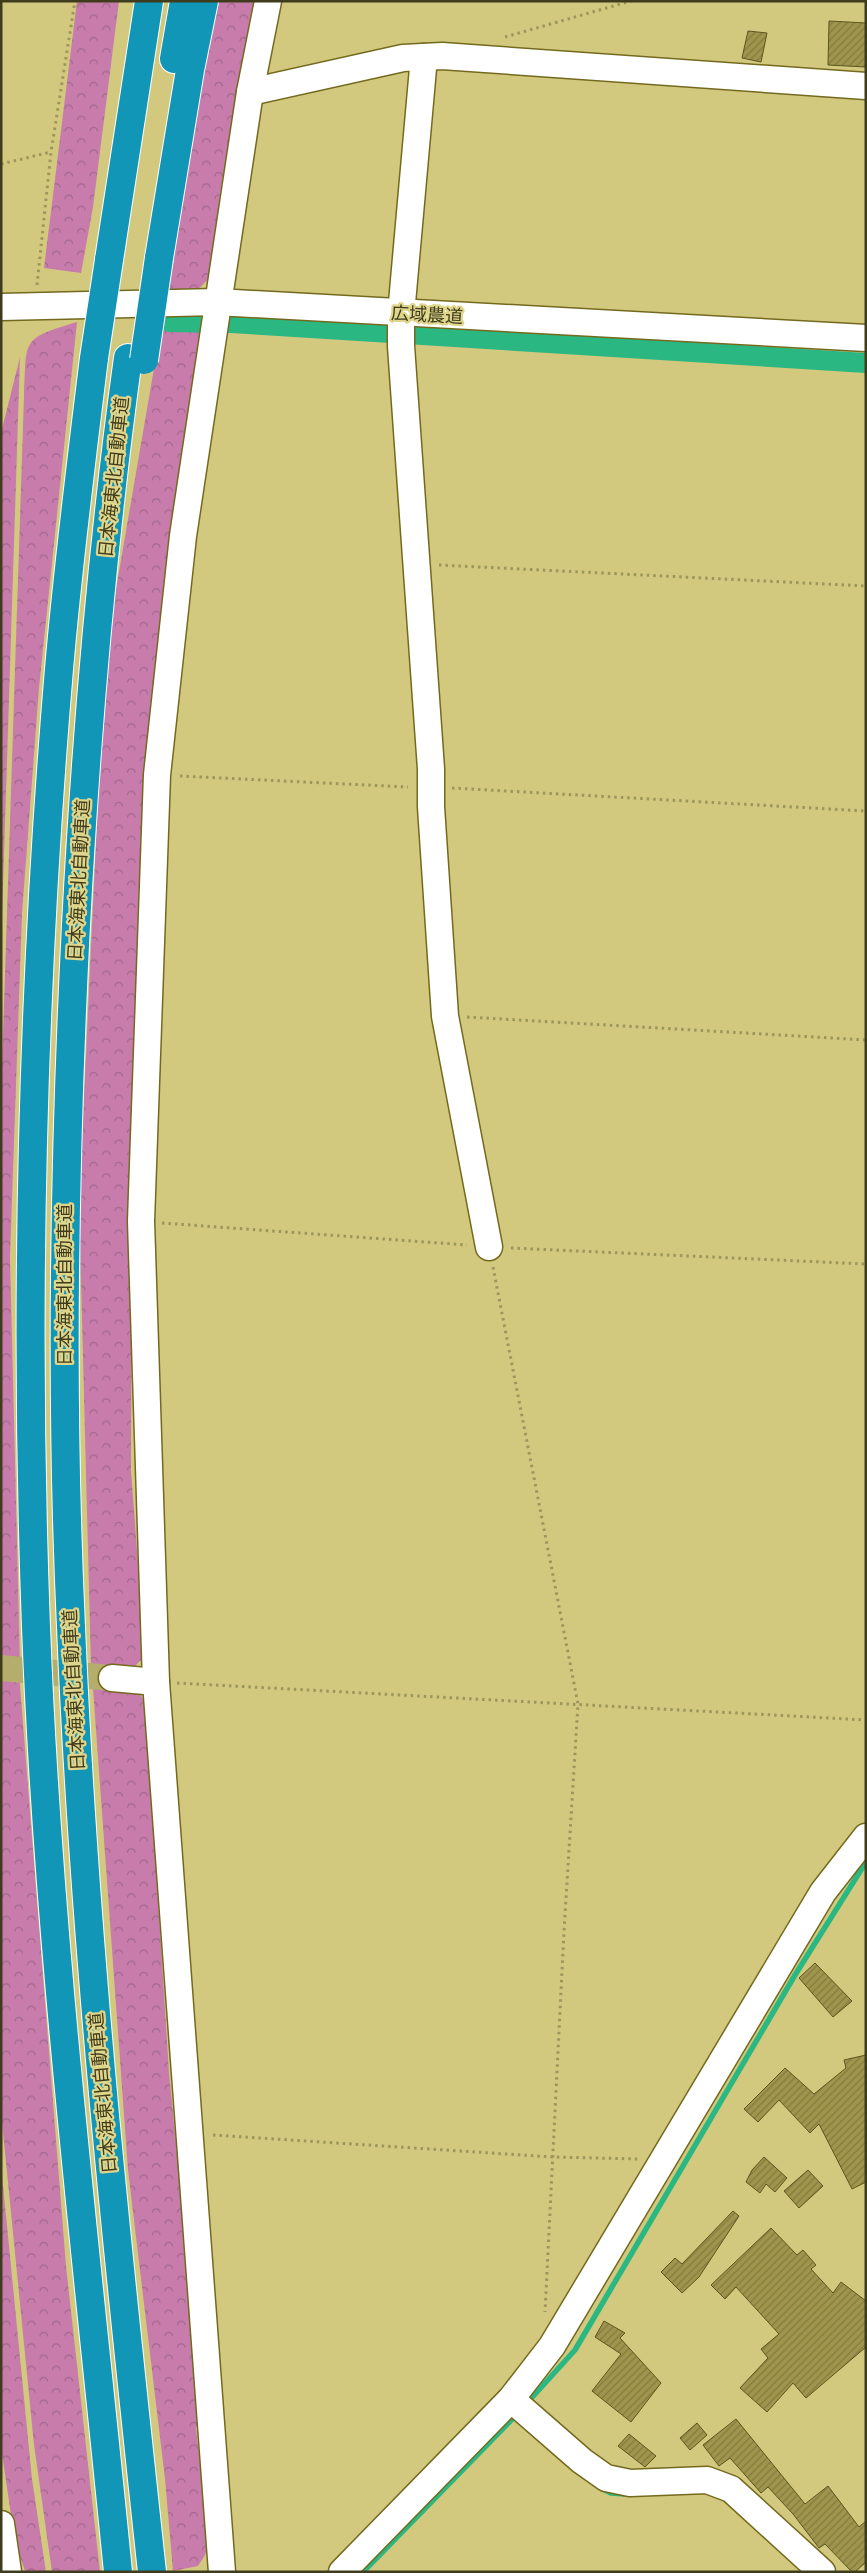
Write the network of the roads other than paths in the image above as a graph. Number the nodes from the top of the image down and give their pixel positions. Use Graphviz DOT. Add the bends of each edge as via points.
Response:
graph roads {
  1 [pos="134,1"];
  2 [pos="149,1"];
  3 [pos="184,1"];
  4 [pos="204,1"];
  5 [pos="268,1"];
  6 [pos="424,57"];
  7 [pos="866,86"];
  8 [pos="250,92"];
  9 [pos="115,213"];
  10 [pos="150,257"];
  11 [pos="217,302"];
  12 [pos="2,313"];
  13 [pos="400,314"];
  14 [pos="866,338"];
  15 [pos="489,1247"];
  16 [pos="112,1678"];
  17 [pos="156,1682"];
  18 [pos="866,1838"];
  19 [pos="511,2399"];
  20 [pos="1,2524"];
  21 [pos="8,2572"];
  22 [pos="118,2572"];
  23 [pos="152,2572"];
  24 [pos="222,2572"];
  25 [pos="342,2572"];
  26 [pos="822,2572"];
  1 -- 9 [label="highway" via="124,68"];
  2 -- 9 [label="highway, 日本海東北自動車道"];
  3 -- 10 [label="highway, 日本海東北自動車道"];
  4 -- 10 [label="highway"];
  5 -- 8 [label="street"];
  6 -- 7 [label="street"];
  6 -- 8 [label="street" via="403,58"];
  6 -- 13 [label="street"];
  8 -- 11 [label="street"];
  9 -- 22 [label="highway, 日本海東北自動車道, bridge" via="72,542 47,828 33,1101 30,1279 36,1627 44,1775 73,2136"];
  10 -- 23 [label="highway, 日本海東北自動車道" via="136,359 122,398 93,672 72,1011 64,1286 70,1626 87,1915"];
  11 -- 12 [label="street, 広域農道" via="35,306"];
  11 -- 13 [label="street, 広域農道"];
  11 -- 17 [label="street" via="183,536 157,775 141,1221"];
  13 -- 14 [label="street, 広域農道"];
  13 -- 15 [label="street" via="445,1016"];
  16 -- 17 [label="street"];
  17 -- 24 [label="street"];
  18 -- 19 [label="street" via="823,1892 552,2346"];
  19 -- 25 [label="street"];
  19 -- 26 [label="street" via="582,2462 606,2478 630,2483 707,2480 731,2488"];
  20 -- 21 [label="street"];
}
